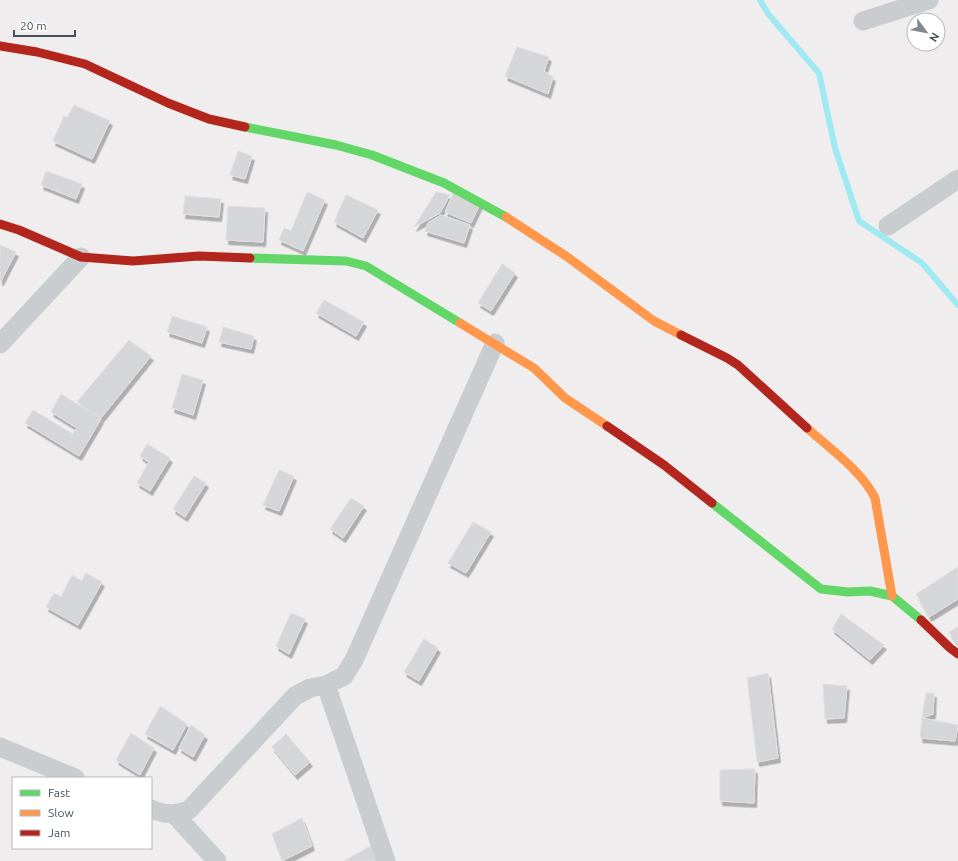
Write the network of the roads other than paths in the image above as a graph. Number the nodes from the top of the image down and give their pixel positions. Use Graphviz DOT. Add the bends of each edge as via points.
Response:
graph roads {
  1 [pos="929,0"];
  2 [pos="863,21"];
  3 [pos="0,46"];
  4 [pos="958,179"];
  5 [pos="0,224"];
  6 [pos="888,226"];
  7 [pos="81,257"];
  8 [pos="495,343"];
  9 [pos="0,344"];
  10 [pos="892,596"];
  11 [pos="958,654"];
  12 [pos="326,685"];
  13 [pos="0,747"];
  14 [pos="73,777"];
  15 [pos="152,809"];
  16 [pos="175,815"];
  17 [pos="217,861"];
  18 [pos="386,861"];
  1 -- 2 [label="street"];
  3 -- 10 [label="street" via="85,64 168,103 210,119 372,155 444,183 511,220 566,256 654,321 738,365 860,476 875,498"];
  4 -- 6 [label="street"];
  5 -- 7 [label="street"];
  7 -- 8 [label="street" via="133,261 199,256 346,261 366,266"];
  7 -- 9 [label="street"];
  8 -- 10 [label="street" via="534,368 565,398 664,465 821,589 870,591"];
  8 -- 12 [label="street" via="354,660 344,676"];
  10 -- 11 [label="street"];
  12 -- 16 [label="street" via="310,688 295,696 189,810"];
  12 -- 18 [label="street"];
  13 -- 14 [label="street"];
  15 -- 16 [label="street"];
  16 -- 17 [label="street"];
}
